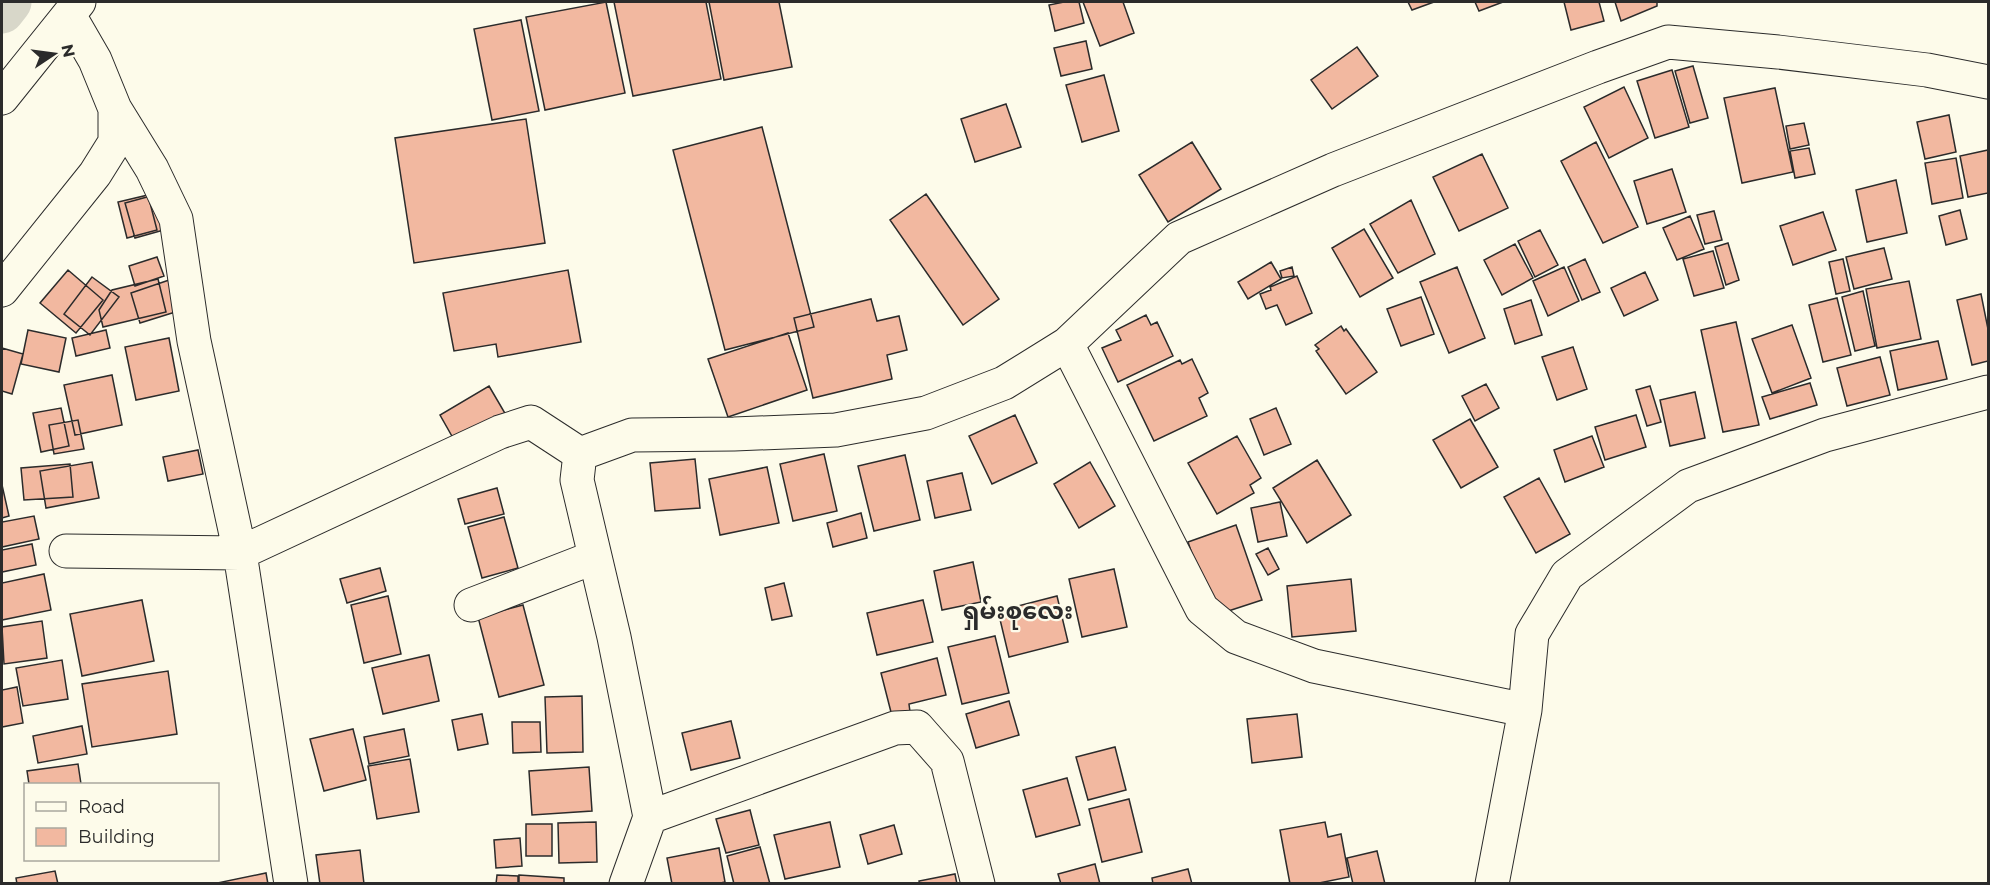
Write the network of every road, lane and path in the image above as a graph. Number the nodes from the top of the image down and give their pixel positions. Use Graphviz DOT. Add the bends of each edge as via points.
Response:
graph roads {
  1 [pos="74,8"];
  2 [pos="1989,82"];
  3 [pos="2,98"];
  4 [pos="115,109"];
  5 [pos="2,290"];
  6 [pos="1067,344"];
  7 [pos="1989,392"];
  8 [pos="580,454"];
  9 [pos="66,551"];
  10 [pos="240,553"];
  11 [pos="595,557"];
  12 [pos="471,605"];
  13 [pos="1525,710"];
  14 [pos="650,817"];
  15 [pos="291,884"];
  16 [pos="626,884"];
  17 [pos="978,884"];
  18 [pos="1492,884"];
  1 -- 3 [label="street"];
  1 -- 4 [label="street"];
  2 -- 6 [label="street" via="1904,67 1668,42 1333,170 1179,238"];
  4 -- 5 [label="street" via="115,142 95,174"];
  4 -- 10 [label="street" via="152,169 176,219 194,341"];
  6 -- 8 [label="street" via="1004,383 926,412 836,430 632,435"];
  6 -- 13 [label="street" via="1202,609 1236,637 1314,666"];
  7 -- 13 [label="street" via="1825,435 1688,486 1567,575 1532,634"];
  8 -- 10 [label="street" via="531,422 500,432"];
  8 -- 11 [label="street" via="577,480"];
  9 -- 10 [label="street"];
  10 -- 15 [label="street"];
  11 -- 12 [label="street"];
  11 -- 14 [label="street"];
  13 -- 18 [label="street"];
  14 -- 16 [label="street"];
  14 -- 17 [label="street" via="895,728 917,727 947,761"];
}
